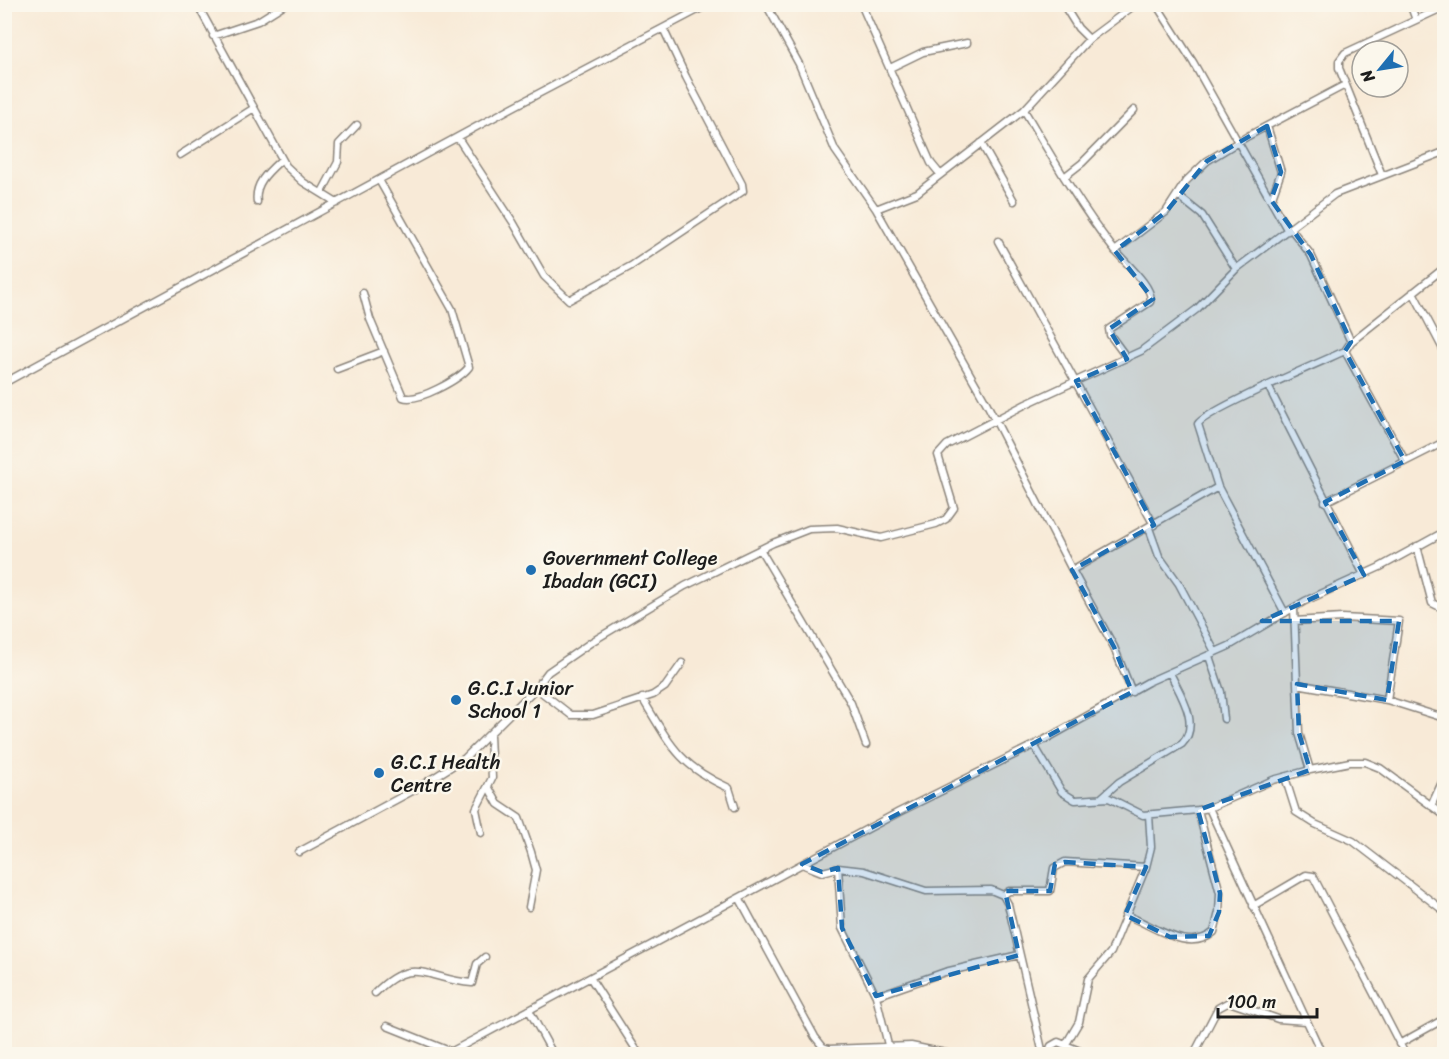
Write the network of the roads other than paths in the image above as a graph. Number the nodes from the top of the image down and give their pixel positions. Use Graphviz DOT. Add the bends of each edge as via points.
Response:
graph roads {
  1 [pos="197,4"];
  2 [pos="285,4"];
  3 [pos="709,4"];
  4 [pos="766,4"];
  5 [pos="861,4"];
  6 [pos="1063,4"];
  7 [pos="1136,4"];
  8 [pos="1156,4"];
  9 [pos="1410,4"];
  10 [pos="1444,7"];
  11 [pos="1416,20"];
  12 [pos="663,28"];
  13 [pos="213,36"];
  14 [pos="1089,39"];
  15 [pos="967,43"];
  16 [pos="890,68"];
  17 [pos="1346,85"];
  18 [pos="254,108"];
  19 [pos="1024,110"];
  20 [pos="1134,110"];
  21 [pos="357,124"];
  22 [pos="1267,126"];
  23 [pos="458,138"];
  24 [pos="1238,142"];
  25 [pos="981,143"];
  26 [pos="1444,152"];
  27 [pos="180,155"];
  28 [pos="282,159"];
  29 [pos="931,163"];
  30 [pos="940,174"];
  31 [pos="1382,175"];
  32 [pos="1064,177"];
  33 [pos="379,180"];
  34 [pos="932,180"];
  35 [pos="322,192"];
  36 [pos="1177,195"];
  37 [pos="1271,200"];
  38 [pos="1014,201"];
  39 [pos="257,202"];
  40 [pos="337,203"];
  41 [pos="876,209"];
  42 [pos="1289,230"];
  43 [pos="998,241"];
  44 [pos="1115,251"];
  45 [pos="1444,267"];
  46 [pos="1236,269"];
  47 [pos="1413,292"];
  48 [pos="363,293"];
  49 [pos="1351,342"];
  50 [pos="384,351"];
  51 [pos="1345,351"];
  52 [pos="1444,351"];
  53 [pos="1127,358"];
  54 [pos="337,369"];
  55 [pos="1076,381"];
  56 [pos="4,383"];
  57 [pos="1268,386"];
  58 [pos="996,421"];
  59 [pos="1444,441"];
  60 [pos="1406,461"];
  61 [pos="1218,487"];
  62 [pos="1325,502"];
  63 [pos="1152,526"];
  64 [pos="1444,532"];
  65 [pos="1417,546"];
  66 [pos="760,549"];
  67 [pos="1072,570"];
  68 [pos="1364,574"];
  69 [pos="1294,608"];
  70 [pos="1444,609"];
  71 [pos="1285,614"];
  72 [pos="1295,621"];
  73 [pos="1212,654"];
  74 [pos="682,663"];
  75 [pos="1170,673"];
  76 [pos="1297,684"];
  77 [pos="536,688"];
  78 [pos="1132,692"];
  79 [pos="642,698"];
  80 [pos="1387,700"];
  81 [pos="1444,718"];
  82 [pos="1224,719"];
  83 [pos="490,735"];
  84 [pos="866,744"];
  85 [pos="1034,745"];
  86 [pos="1310,770"];
  87 [pos="1285,777"];
  88 [pos="1444,778"];
  89 [pos="489,788"];
  90 [pos="1101,798"];
  91 [pos="1431,806"];
  92 [pos="735,807"];
  93 [pos="1209,808"];
  94 [pos="1198,810"];
  95 [pos="1149,815"];
  96 [pos="1444,815"];
  97 [pos="481,833"];
  98 [pos="299,852"];
  99 [pos="802,864"];
  100 [pos="1146,867"];
  101 [pos="838,868"];
  102 [pos="1003,895"];
  103 [pos="740,899"];
  104 [pos="1253,906"];
  105 [pos="529,908"];
  106 [pos="1444,911"];
  107 [pos="1125,915"];
  108 [pos="1019,955"];
  109 [pos="485,957"];
  110 [pos="591,979"];
  111 [pos="375,993"];
  112 [pos="876,996"];
  113 [pos="529,1010"];
  114 [pos="1444,1019"];
  115 [pos="1306,1021"];
  116 [pos="387,1026"];
  117 [pos="1066,1044"];
  118 [pos="1400,1044"];
  119 [pos="888,1045"];
  120 [pos="449,1053"];
  121 [pos="553,1054"];
  122 [pos="639,1054"];
  123 [pos="950,1054"];
  124 [pos="1043,1054"];
  125 [pos="1048,1054"];
  126 [pos="1087,1054"];
  127 [pos="1194,1054"];
  128 [pos="1322,1054"];
  129 [pos="1405,1054"];
  1 -- 13 [label="street"];
  2 -- 13 [label="street" via="258,21"];
  3 -- 12 [label="street"];
  4 -- 41 [label="street" via="799,64 835,150"];
  5 -- 16 [label="street"];
  6 -- 14 [label="street"];
  7 -- 14 [label="street"];
  8 -- 24 [label="street"];
  9 -- 11 [label="street"];
  10 -- 11 [label="street"];
  11 -- 17 [label="street" via="1345,53 1339,68"];
  12 -- 23 [label="street"];
  12 -- 23 [label="street" via="743,192 585,293 569,300 544,276"];
  13 -- 18 [label="street"];
  14 -- 19 [label="street"];
  15 -- 16 [label="street" via="923,52"];
  16 -- 29 [label="street"];
  17 -- 22 [label="street"];
  17 -- 31 [label="street"];
  18 -- 27 [label="street"];
  18 -- 28 [label="street"];
  19 -- 25 [label="street"];
  19 -- 32 [label="street"];
  20 -- 32 [label="street"];
  21 -- 35 [label="street" via="339,144 338,162"];
  22 -- 24 [label="street"];
  22 -- 37 [label="street" via="1281,172"];
  23 -- 33 [label="street"];
  24 -- 36 [label="street" via="1207,161"];
  24 -- 37 [label="street"];
  25 -- 30 [label="street"];
  25 -- 38 [label="street"];
  26 -- 31 [label="street"];
  28 -- 35 [label="street" via="303,183"];
  28 -- 39 [label="street" via="257,188"];
  29 -- 30 [label="street"];
  29 -- 34 [label="street"];
  30 -- 34 [label="street"];
  31 -- 42 [label="street" via="1335,194"];
  32 -- 44 [label="street"];
  33 -- 40 [label="street"];
  33 -- 50 [label="street" via="453,309 469,367 435,390 408,399 400,393"];
  34 -- 41 [label="street" via="917,194"];
  35 -- 40 [label="street"];
  36 -- 44 [label="street" via="1166,212"];
  36 -- 46 [label="street" via="1202,215"];
  37 -- 42 [label="street"];
  40 -- 56 [label="street"];
  41 -- 58 [label="street"];
  42 -- 46 [label="street"];
  42 -- 49 [label="street" via="1311,255"];
  43 -- 55 [label="street"];
  44 -- 53 [label="street" via="1148,287 1152,299 1109,329"];
  45 -- 47 [label="street"];
  46 -- 53 [label="street" via="1197,309"];
  47 -- 49 [label="street"];
  47 -- 52 [label="street"];
  48 -- 50 [label="street"];
  49 -- 51 [label="street"];
  50 -- 54 [label="street"];
  51 -- 57 [label="street"];
  51 -- 60 [label="street"];
  53 -- 55 [label="street"];
  55 -- 58 [label="street"];
  55 -- 63 [label="street"];
  57 -- 61 [label="street" via="1200,419 1198,424"];
  57 -- 62 [label="street"];
  58 -- 66 [label="street" via="947,445 938,454 954,508 946,519 881,538 837,528 809,529"];
  58 -- 67 [label="street"];
  59 -- 60 [label="street"];
  60 -- 62 [label="street"];
  61 -- 63 [label="street"];
  61 -- 71 [label="street"];
  62 -- 68 [label="street"];
  63 -- 67 [label="street"];
  63 -- 73 [label="street" via="1159,556 1179,584"];
  64 -- 65 [label="street"];
  65 -- 68 [label="street"];
  65 -- 70 [label="street" via="1432,603"];
  66 -- 77 [label="street" via="685,586 593,640 548,672"];
  66 -- 84 [label="street" via="851,703"];
  67 -- 78 [label="street" via="1114,647"];
  68 -- 69 [label="street"];
  69 -- 71 [label="street"];
  69 -- 72 [label="street"];
  71 -- 73 [label="street"];
  72 -- 76 [label="street"];
  72 -- 80 [label="street" via="1399,621"];
  73 -- 75 [label="street"];
  73 -- 82 [label="street"];
  74 -- 79 [label="street" via="665,687"];
  75 -- 78 [label="street"];
  75 -- 90 [label="street" via="1186,706 1192,731 1189,737"];
  76 -- 80 [label="street"];
  76 -- 86 [label="street" via="1299,733"];
  77 -- 79 [label="street" via="571,716 593,715"];
  77 -- 83 [label="street"];
  78 -- 85 [label="street"];
  79 -- 92 [label="street" via="684,761 706,778 729,788"];
  80 -- 81 [label="street"];
  83 -- 89 [label="street"];
  83 -- 98 [label="street" via="465,758 414,790"];
  85 -- 90 [label="street" via="1068,797"];
  85 -- 99 [label="street"];
  86 -- 87 [label="street"];
  86 -- 91 [label="street" via="1365,762 1380,768"];
  87 -- 93 [label="street"];
  87 -- 106 [label="street" via="1296,812 1353,840"];
  88 -- 91 [label="street"];
  89 -- 97 [label="street" via="476,809"];
  89 -- 105 [label="street" via="498,804 519,818 531,852 536,870"];
  90 -- 95 [label="street"];
  91 -- 96 [label="street"];
  93 -- 94 [label="street"];
  93 -- 104 [label="street"];
  94 -- 95 [label="street"];
  94 -- 107 [label="street" via="1220,893 1214,932 1203,938 1170,937"];
  95 -- 100 [label="street" via="1151,838"];
  99 -- 101 [label="street" via="822,872"];
  99 -- 103 [label="street"];
  100 -- 102 [label="street" via="1065,861 1054,868 1050,891 1010,891"];
  100 -- 107 [label="street"];
  101 -- 102 [label="street" via="875,874 926,891 991,890"];
  101 -- 112 [label="street" via="842,928"];
  102 -- 108 [label="street"];
  103 -- 110 [label="street"];
  103 -- 119 [label="street" via="823,1047"];
  104 -- 115 [label="street"];
  104 -- 118 [label="street" via="1306,876 1313,876"];
  107 -- 117 [label="street" via="1111,952 1088,979 1079,1022"];
  108 -- 112 [label="street" via="945,972"];
  108 -- 124 [label="street"];
  109 -- 111 [label="street" via="477,964 472,983 410,971 391,977"];
  110 -- 113 [label="street"];
  110 -- 122 [label="street"];
  112 -- 119 [label="street"];
  113 -- 120 [label="street"];
  113 -- 121 [label="street"];
  114 -- 118 [label="street"];
  115 -- 127 [label="street" via="1278,1019 1229,1002 1218,1008"];
  115 -- 128 [label="street"];
  116 -- 120 [label="street"];
  117 -- 125 [label="street" via="1058,1042"];
  117 -- 126 [label="street"];
  118 -- 129 [label="street"];
  119 -- 123 [label="street"];
}
